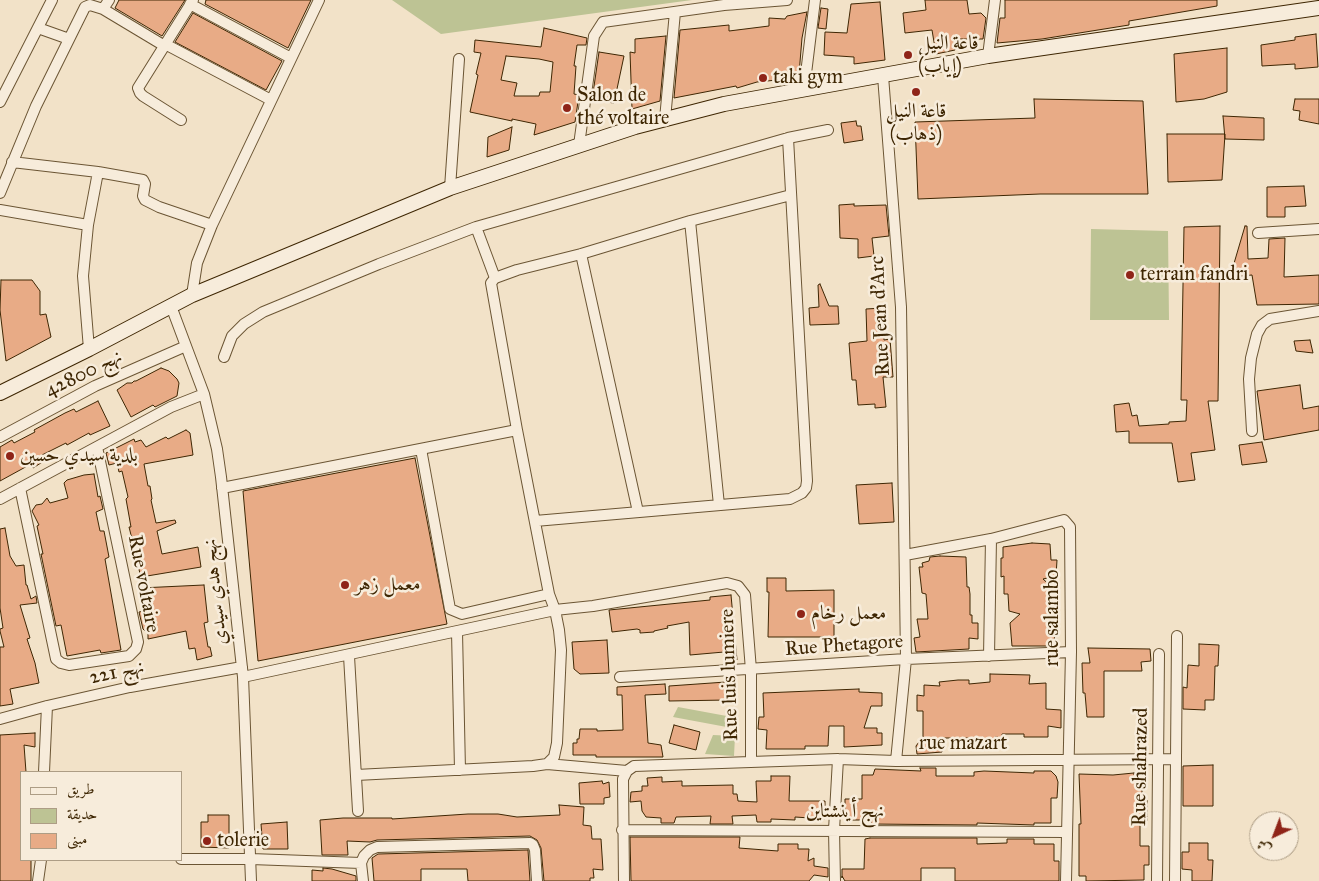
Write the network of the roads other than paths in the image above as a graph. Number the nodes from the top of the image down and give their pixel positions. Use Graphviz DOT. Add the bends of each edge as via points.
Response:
graph roads {
  1 [pos="52,0"];
  2 [pos="320,0"];
  3 [pos="787,0"];
  4 [pos="815,0"];
  5 [pos="995,0"];
  6 [pos="191,2"];
  7 [pos="106,5"];
  8 [pos="1300,5"];
  9 [pos="1319,8"];
  10 [pos="675,12"];
  11 [pos="38,28"];
  12 [pos="69,39"];
  13 [pos="164,45"];
  14 [pos="988,56"];
  15 [pos="291,58"];
  16 [pos="459,60"];
  17 [pos="882,76"];
  18 [pos="804,90"];
  19 [pos="271,100"];
  20 [pos="0,102"];
  21 [pos="665,119"];
  22 [pos="181,120"];
  23 [pos="828,130"];
  24 [pos="788,138"];
  25 [pos="580,145"];
  26 [pos="12,162"];
  27 [pos="98,172"];
  28 [pos="450,188"];
  29 [pos="0,193"];
  30 [pos="791,195"];
  31 [pos="0,210"];
  32 [pos="690,221"];
  33 [pos="88,225"];
  34 [pos="212,225"];
  35 [pos="476,226"];
  36 [pos="1319,229"];
  37 [pos="1258,233"];
  38 [pos="581,254"];
  39 [pos="495,278"];
  40 [pos="192,295"];
  41 [pos="171,306"];
  42 [pos="1319,311"];
  43 [pos="186,346"];
  44 [pos="89,349"];
  45 [pos="224,357"];
  46 [pos="0,393"];
  47 [pos="204,394"];
  48 [pos="517,430"];
  49 [pos="1252,431"];
  50 [pos="0,437"];
  51 [pos="97,447"];
  52 [pos="421,449"];
  53 [pos="20,488"];
  54 [pos="222,488"];
  55 [pos="0,499"];
  56 [pos="719,505"];
  57 [pos="638,512"];
  58 [pos="535,521"];
  59 [pos="991,539"];
  60 [pos="905,555"];
  61 [pos="549,594"];
  62 [pos="555,610"];
  63 [pos="457,632"];
  64 [pos="1177,636"];
  65 [pos="1071,652"];
  66 [pos="1159,654"];
  67 [pos="349,656"];
  68 [pos="989,656"];
  69 [pos="906,659"];
  70 [pos="751,670"];
  71 [pos="242,672"];
  72 [pos="620,677"];
  73 [pos="47,706"];
  74 [pos="0,719"];
  75 [pos="838,759"];
  76 [pos="1176,759"];
  77 [pos="1158,760"];
  78 [pos="896,761"];
  79 [pos="1068,761"];
  80 [pos="751,762"];
  81 [pos="547,764"];
  82 [pos="460,770"];
  83 [pos="44,771"];
  84 [pos="627,771"];
  85 [pos="356,775"];
  86 [pos="358,811"];
  87 [pos="622,830"];
  88 [pos="834,830"];
  89 [pos="1067,832"];
  90 [pos="182,860"];
  91 [pos="251,860"];
  92 [pos="41,861"];
  93 [pos="361,863"];
  94 [pos="38,881"];
  95 [pos="251,881"];
  96 [pos="363,881"];
  97 [pos="537,881"];
  98 [pos="624,881"];
  99 [pos="835,881"];
  100 [pos="1066,881"];
  101 [pos="1157,881"];
  102 [pos="1175,881"];
  1 -- 11 [label="street"];
  2 -- 15 [label="street"];
  3 -- 10 [label="street"];
  4 -- 18 [label="street"];
  5 -- 14 [label="street"];
  6 -- 13 [label="street"];
  6 -- 15 [label="street"];
  7 -- 12 [label="street" via="85,7"];
  7 -- 13 [label="street"];
  8 -- 9 [label="main road"];
  8 -- 14 [label="main road"];
  10 -- 21 [label="street"];
  10 -- 25 [label="street" via="603,22 598,28 594,36"];
  11 -- 12 [label="street"];
  11 -- 20 [label="street"];
  12 -- 26 [label="street"];
  13 -- 19 [label="street"];
  13 -- 22 [label="street" via="138,88 144,96"];
  14 -- 17 [label="main road"];
  15 -- 19 [label="street"];
  16 -- 28 [label="street"];
  17 -- 18 [label="main road"];
  17 -- 60 [label="street, Rue Jean d'Arc" via="901,307"];
  18 -- 21 [label="main road" via="724,104"];
  19 -- 34 [label="street"];
  21 -- 25 [label="main road"];
  23 -- 24 [label="street"];
  24 -- 30 [label="street"];
  24 -- 35 [label="street"];
  25 -- 28 [label="main road"];
  26 -- 27 [label="street"];
  26 -- 29 [label="street"];
  27 -- 33 [label="street"];
  27 -- 34 [label="street" via="143,180 145,200"];
  28 -- 40 [label="main road"];
  30 -- 32 [label="street"];
  30 -- 56 [label="street" via="806,488 790,499"];
  31 -- 33 [label="street"];
  32 -- 38 [label="street"];
  32 -- 56 [label="street"];
  33 -- 44 [label="street" via="83,276"];
  34 -- 40 [label="street" via="198,263"];
  35 -- 39 [label="street"];
  35 -- 45 [label="street" via="263,312 232,336"];
  36 -- 37 [label="street"];
  38 -- 39 [label="street"];
  38 -- 57 [label="street"];
  39 -- 48 [label="street" via="491,283"];
  40 -- 41 [label="main road"];
  41 -- 43 [label="street, نهج هدي سيدي"];
  41 -- 44 [label="main road"];
  42 -- 49 [label="street" via="1270,319 1262,325 1251,358"];
  43 -- 47 [label="street, نهج هدي سيدي"];
  43 -- 50 [label="street, نهج 42800" via="96,386"];
  44 -- 46 [label="main road"];
  47 -- 51 [label="street" via="171,407"];
  47 -- 54 [label="street, نهج هدي سيدي"];
  48 -- 52 [label="street"];
  48 -- 58 [label="street"];
  51 -- 53 [label="street"];
  51 -- 53 [label="street, Rue voltaire" via="138,642 129,656 68,665 56,659"];
  52 -- 54 [label="street"];
  52 -- 61 [label="street" via="450,609 462,614"];
  53 -- 55 [label="street"];
  54 -- 71 [label="street, نهج هدي سيدي"];
  56 -- 57 [label="street"];
  57 -- 58 [label="street"];
  58 -- 61 [label="street"];
  59 -- 60 [label="street, rue salambo"];
  59 -- 65 [label="street, rue salambo" via="1064,520 1068,523"];
  59 -- 68 [label="street"];
  60 -- 69 [label="street, Rue Jean d'Arc"];
  61 -- 62 [label="street"];
  62 -- 63 [label="street, Rue luis lumiere"];
  62 -- 70 [label="street, Rue luis lumiere" via="727,583 738,586 744,595"];
  62 -- 81 [label="street" via="561,650 557,743 554,758"];
  63 -- 67 [label="street, نهج 221"];
  63 -- 82 [label="street"];
  64 -- 76 [label="street"];
  65 -- 68 [label="street, Rue Phetagore"];
  65 -- 79 [label="street, rue salambo"];
  66 -- 77 [label="street, Rue shahrazed"];
  67 -- 71 [label="street, نهج 221"];
  67 -- 85 [label="street"];
  68 -- 69 [label="street, Rue Phetagore"];
  69 -- 70 [label="street, Rue Phetagore"];
  69 -- 78 [label="street, Rue Jean d'Arc"];
  70 -- 72 [label="street, Rue Phetagore"];
  70 -- 80 [label="street, Rue luis lumiere"];
  71 -- 73 [label="street, نهج 221" via="130,687"];
  71 -- 91 [label="street, نهج هدي سيدي"];
  73 -- 74 [label="street, نهج 221"];
  73 -- 83 [label="street"];
  75 -- 78 [label="street, rue mazart"];
  75 -- 80 [label="street, rue mazart"];
  75 -- 88 [label="street"];
  76 -- 77 [label="street, rue mazart"];
  76 -- 102 [label="street"];
  77 -- 79 [label="street, rue mazart"];
  77 -- 101 [label="street, Rue shahrazed"];
  78 -- 79 [label="street, rue mazart"];
  79 -- 89 [label="street, rue salambo"];
  80 -- 84 [label="street, rue mazart" via="634,766"];
  81 -- 82 [label="street, rue mazart"];
  81 -- 84 [label="street, rue mazart"];
  82 -- 85 [label="street, rue mazart"];
  84 -- 87 [label="street" via="623,779"];
  85 -- 86 [label="street"];
  87 -- 88 [label="street, نهج أينشتاين"];
  87 -- 98 [label="street"];
  88 -- 89 [label="street, نهج أينشتاين"];
  88 -- 99 [label="street"];
  89 -- 100 [label="street, rue salambo"];
  90 -- 91 [label="street"];
  91 -- 93 [label="street"];
  91 -- 95 [label="street, نهج هدي سيدي"];
  92 -- 94 [label="street"];
  93 -- 96 [label="street"];
  93 -- 97 [label="street" via="370,850 377,847 530,843 535,850"];
}
